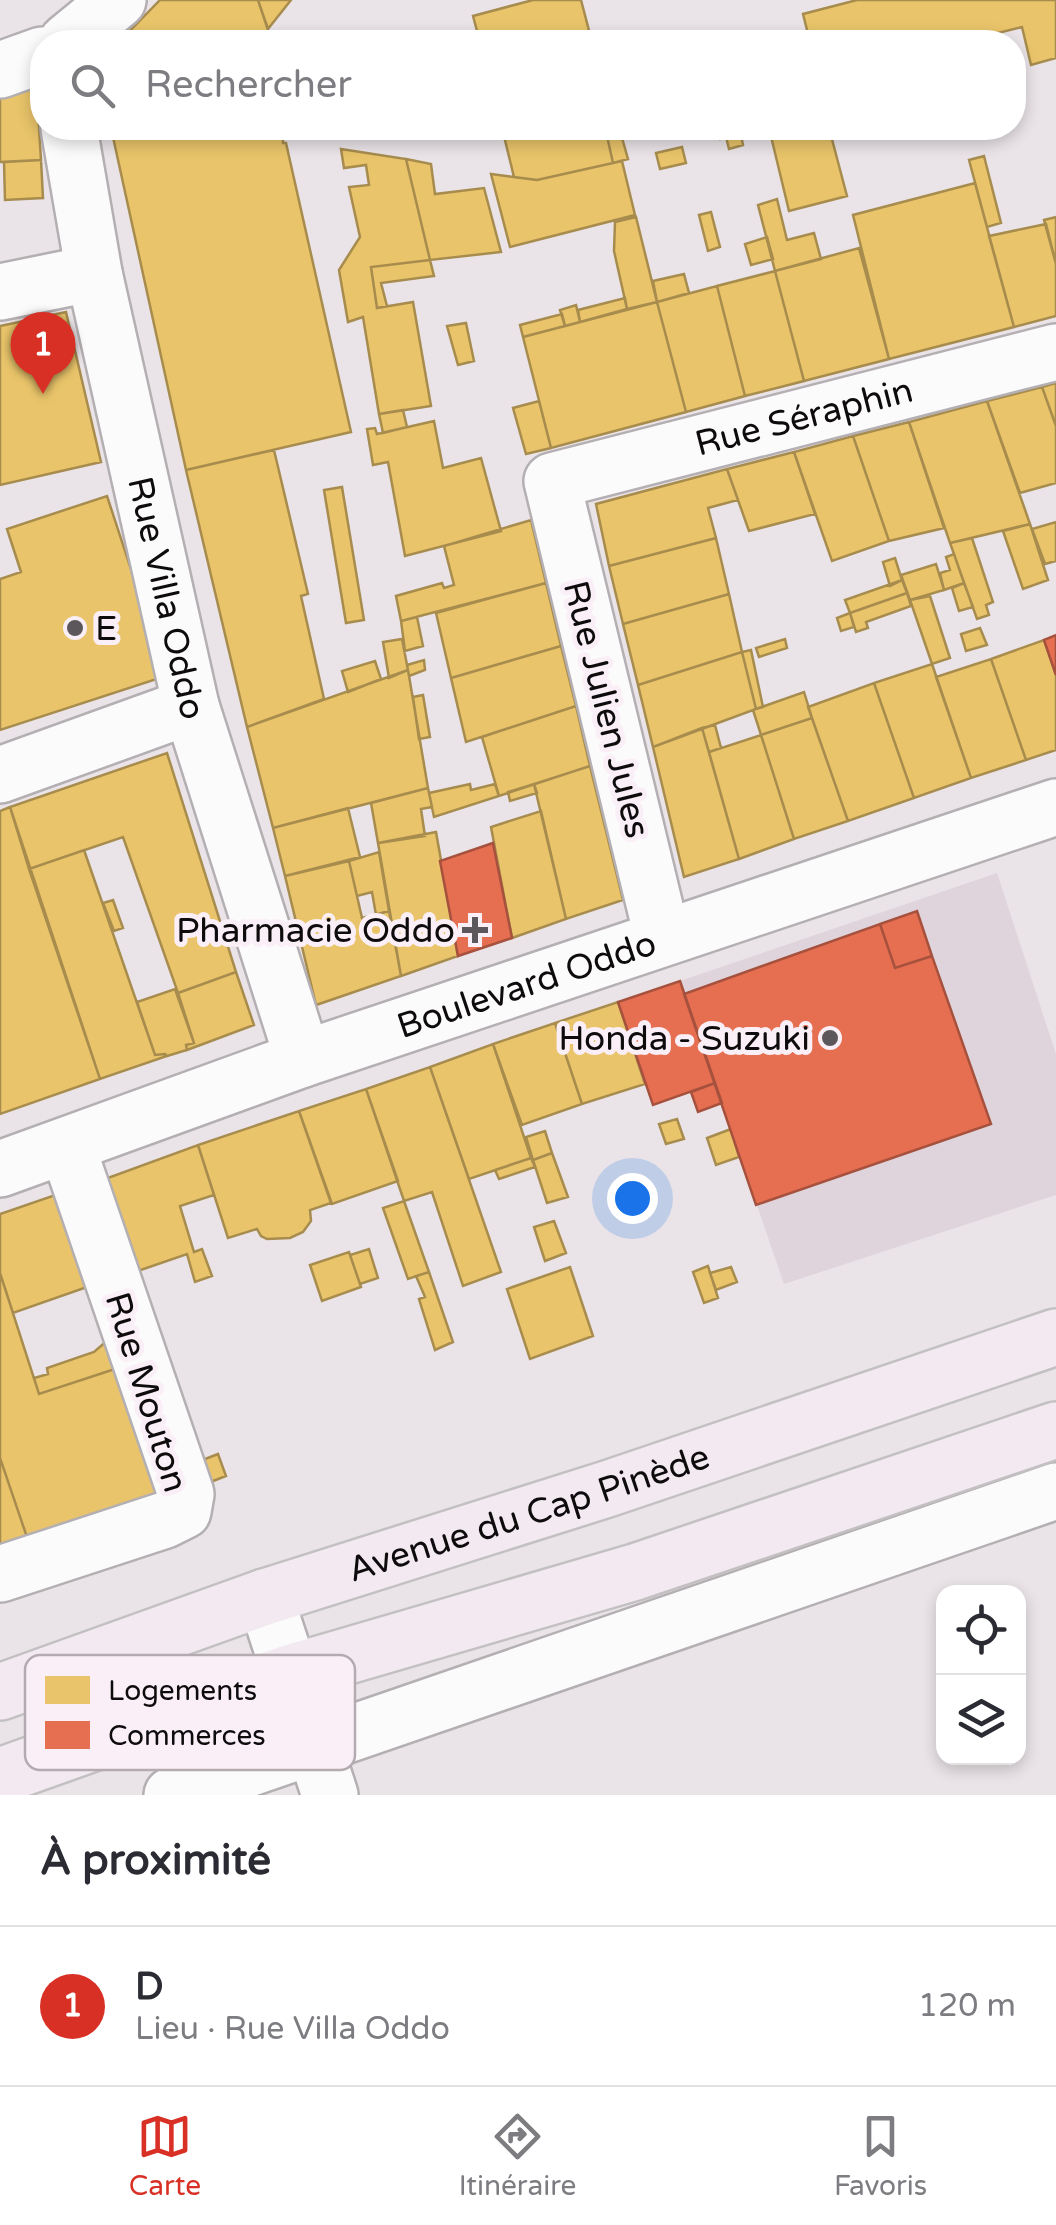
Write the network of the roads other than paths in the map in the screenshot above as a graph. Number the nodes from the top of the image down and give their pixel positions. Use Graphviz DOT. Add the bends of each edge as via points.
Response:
graph roads {
  1 [pos="118,0"];
  2 [pos="82,30"];
  3 [pos="30,59"];
  4 [pos="0,70"];
  5 [pos="72,140"];
  6 [pos="94,272"];
  7 [pos="0,292"];
  8 [pos="1056,352"];
  9 [pos="552,480"];
  10 [pos="191,706"];
  11 [pos="0,775"];
  12 [pos="1056,806"];
  13 [pos="662,936"];
  14 [pos="302,1059"];
  15 [pos="66,1146"];
  16 [pos="0,1169"];
  17 [pos="1056,1338"];
  18 [pos="1056,1430"];
  19 [pos="1056,1491"];
  20 [pos="0,1574"];
  21 [pos="265,1596"];
  22 [pos="102,1655"];
  23 [pos="283,1655"];
  24 [pos="350,1655"];
  25 [pos="25,1683"];
  26 [pos="0,1692"];
  27 [pos="355,1758"];
  28 [pos="25,1767"];
  29 [pos="322,1771"];
  30 [pos="0,1776"];
  31 [pos="172,1795"];
  1 -- 2 [label="street"];
  3 -- 4 [label="street"];
  5 -- 6 [label="street, Rue Villa Oddo"];
  6 -- 7 [label="street"];
  6 -- 10 [label="street, Rue Villa Oddo"];
  8 -- 9 [label="street, Rue Séraphin"];
  9 -- 13 [label="street, Rue Julien Jules"];
  10 -- 11 [label="street"];
  10 -- 14 [label="street, Rue Villa Oddo"];
  12 -- 13 [label="street, Boulevard Oddo"];
  13 -- 14 [label="street, Boulevard Oddo"];
  14 -- 15 [label="street, Boulevard Oddo"];
  15 -- 16 [label="street, Boulevard Oddo"];
  15 -- 20 [label="street, Rue Mouton" via="186,1494 182,1511 165,1520"];
  17 -- 21 [label="main road, Avenue du Cap Pinède" via="608,1490"];
  18 -- 24 [label="main road" via="635,1572"];
  19 -- 27 [label="street"];
  21 -- 22 [label="main road, Avenue du Cap Pinède"];
  21 -- 23 [label="street"];
  25 -- 26 [label="main road, Avenue du Cap Pinède"];
  28 -- 30 [label="main road"];
  29 -- 31 [label="street"];
}
